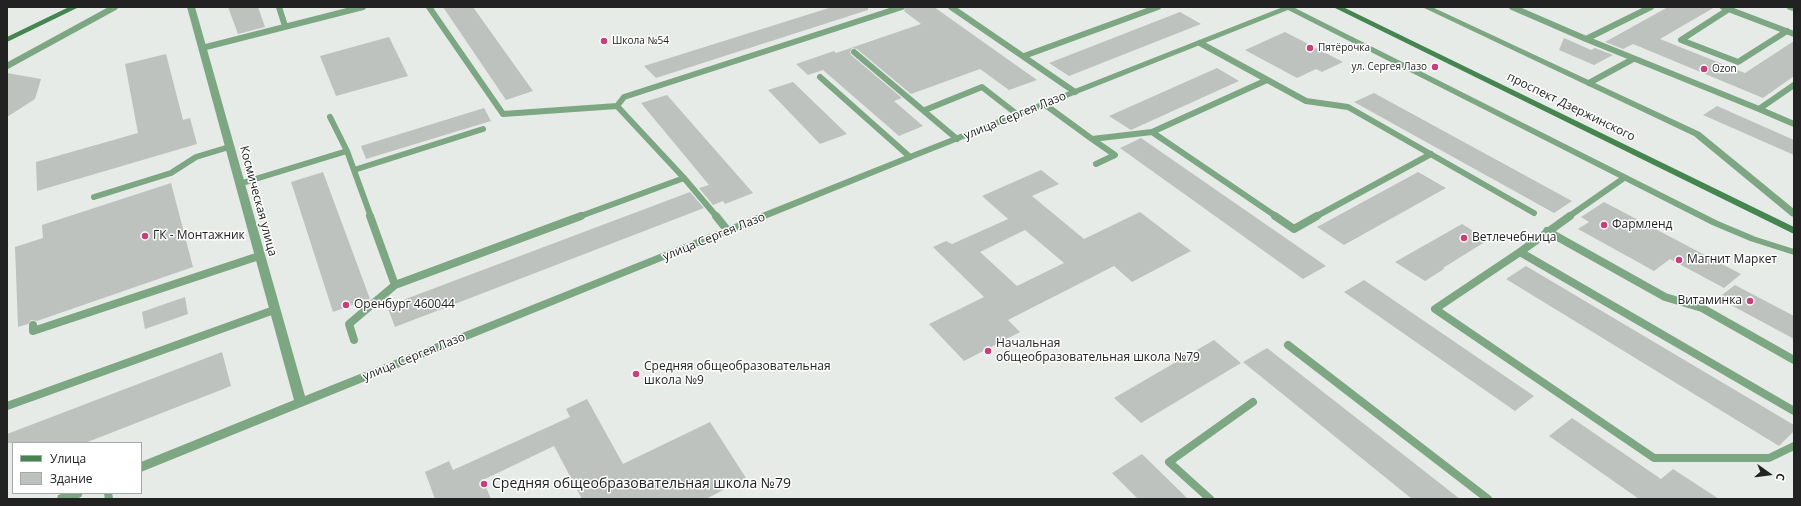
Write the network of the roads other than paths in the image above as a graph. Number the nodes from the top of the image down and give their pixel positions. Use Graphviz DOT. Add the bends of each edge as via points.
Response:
graph roads {
  1 [pos="75,7"];
  2 [pos="115,7"];
  3 [pos="191,7"];
  4 [pos="279,7"];
  5 [pos="363,7"];
  6 [pos="429,7"];
  7 [pos="902,7"];
  8 [pos="951,7"];
  9 [pos="1158,7"];
  10 [pos="1287,7"];
  11 [pos="1337,7"];
  12 [pos="1426,7"];
  13 [pos="1512,7"];
  14 [pos="1651,7"];
  15 [pos="1790,7"];
  16 [pos="1726,8"];
  17 [pos="1794,8"];
  18 [pos="285,26"];
  19 [pos="1787,31"];
  20 [pos="1794,34"];
  21 [pos="7,40"];
  22 [pos="1586,40"];
  23 [pos="1200,43"];
  24 [pos="202,48"];
  25 [pos="854,52"];
  26 [pos="1024,56"];
  27 [pos="1633,59"];
  28 [pos="7,66"];
  29 [pos="820,77"];
  30 [pos="1267,80"];
  31 [pos="1589,83"];
  32 [pos="1794,86"];
  33 [pos="1075,92"];
  34 [pos="1044,104"];
  35 [pos="617,106"];
  36 [pos="1760,109"];
  37 [pos="925,110"];
  38 [pos="1018,115"];
  39 [pos="330,117"];
  40 [pos="1794,124"];
  41 [pos="483,129"];
  42 [pos="1152,132"];
  43 [pos="957,139"];
  44 [pos="1092,139"];
  45 [pos="229,147"];
  46 [pos="346,151"];
  47 [pos="1431,154"];
  48 [pos="910,157"];
  49 [pos="1096,164"];
  50 [pos="354,170"];
  51 [pos="684,178"];
  52 [pos="1624,178"];
  53 [pos="240,184"];
  54 [pos="94,197"];
  55 [pos="1534,213"];
  56 [pos="1794,214"];
  57 [pos="1547,230"];
  58 [pos="728,231"];
  59 [pos="1794,231"];
  60 [pos="1520,252"];
  61 [pos="1794,252"];
  62 [pos="259,256"];
  63 [pos="395,284"];
  64 [pos="274,310"];
  65 [pos="33,325"];
  66 [pos="354,340"];
  67 [pos="1288,345"];
  68 [pos="1794,360"];
  69 [pos="1253,402"];
  70 [pos="300,403"];
  71 [pos="7,406"];
  72 [pos="1794,411"];
  73 [pos="1794,446"];
  74 [pos="142,467"];
  75 [pos="75,494"];
  76 [pos="63,499"];
  77 [pos="1210,499"];
  78 [pos="1488,499"];
  1 -- 21 [label="main road"];
  2 -- 28 [label="lane"];
  3 -- 24 [label="street, Космическая улица"];
  4 -- 18 [label="lane"];
  5 -- 18 [label="lane"];
  6 -- 35 [label="lane" via="503,114"];
  7 -- 35 [label="lane" via="624,97"];
  8 -- 26 [label="lane"];
  9 -- 26 [label="lane"];
  10 -- 23 [label="street, улица Сергея Лазо"];
  10 -- 52 [label="street"];
  11 -- 59 [label="main road, проспект Дзержинского"];
  12 -- 31 [label="street"];
  13 -- 22 [label="lane"];
  14 -- 22 [label="lane"];
  15 -- 17 [label="lane"];
  16 -- 19 [label="lane"];
  16 -- 19 [label="lane" via="1681,40 1738,62"];
  18 -- 24 [label="lane"];
  19 -- 20 [label="lane"];
  22 -- 27 [label="lane"];
  23 -- 30 [label="lane"];
  23 -- 33 [label="street, улица Сергея Лазо"];
  24 -- 45 [label="street, Космическая улица"];
  25 -- 37 [label="lane"];
  26 -- 33 [label="lane"];
  27 -- 31 [label="lane"];
  27 -- 36 [label="lane"];
  29 -- 48 [label="lane"];
  30 -- 42 [label="lane"];
  30 -- 47 [label="lane" via="1306,101 1348,107"];
  31 -- 56 [label="street" via="1697,134"];
  32 -- 36 [label="lane"];
  33 -- 34 [label="street, улица Сергея Лазо"];
  34 -- 38 [label="street, улица Сергея Лазо"];
  34 -- 44 [label="lane"];
  35 -- 51 [label="lane"];
  36 -- 40 [label="lane"];
  37 -- 38 [label="lane" via="982,87"];
  37 -- 43 [label="lane"];
  38 -- 43 [label="street, улица Сергея Лазо"];
  39 -- 46 [label="lane"];
  41 -- 50 [label="lane"];
  42 -- 44 [label="lane"];
  42 -- 47 [label="lane" via="1294,229"];
  43 -- 48 [label="street, улица Сергея Лазо"];
  44 -- 49 [label="lane" via="1115,155"];
  45 -- 53 [label="street, Космическая улица"];
  45 -- 54 [label="lane" via="196,157 171,173"];
  46 -- 50 [label="lane"];
  46 -- 53 [label="lane"];
  47 -- 55 [label="lane"];
  48 -- 58 [label="street, улица Сергея Лазо"];
  50 -- 63 [label="lane"];
  51 -- 58 [label="lane"];
  51 -- 63 [label="lane"];
  52 -- 57 [label="lane" via="1595,200"];
  52 -- 61 [label="street" via="1715,223"];
  53 -- 62 [label="street, Космическая улица"];
  57 -- 60 [label="lane"];
  57 -- 68 [label="lane" via="1665,297 1702,308"];
  58 -- 70 [label="street, улица Сергея Лазо"];
  60 -- 72 [label="lane"];
  60 -- 73 [label="lane" via="1435,309 1654,458 1769,458"];
  62 -- 64 [label="street, Космическая улица"];
  62 -- 65 [label="lane" via="33,331"];
  63 -- 66 [label="lane" via="349,324"];
  64 -- 70 [label="street, Космическая улица"];
  64 -- 71 [label="lane"];
  67 -- 78 [label="lane"];
  69 -- 77 [label="lane" via="1169,462"];
  70 -- 74 [label="street, улица Сергея Лазо"];
  75 -- 76 [label="street"];
}
